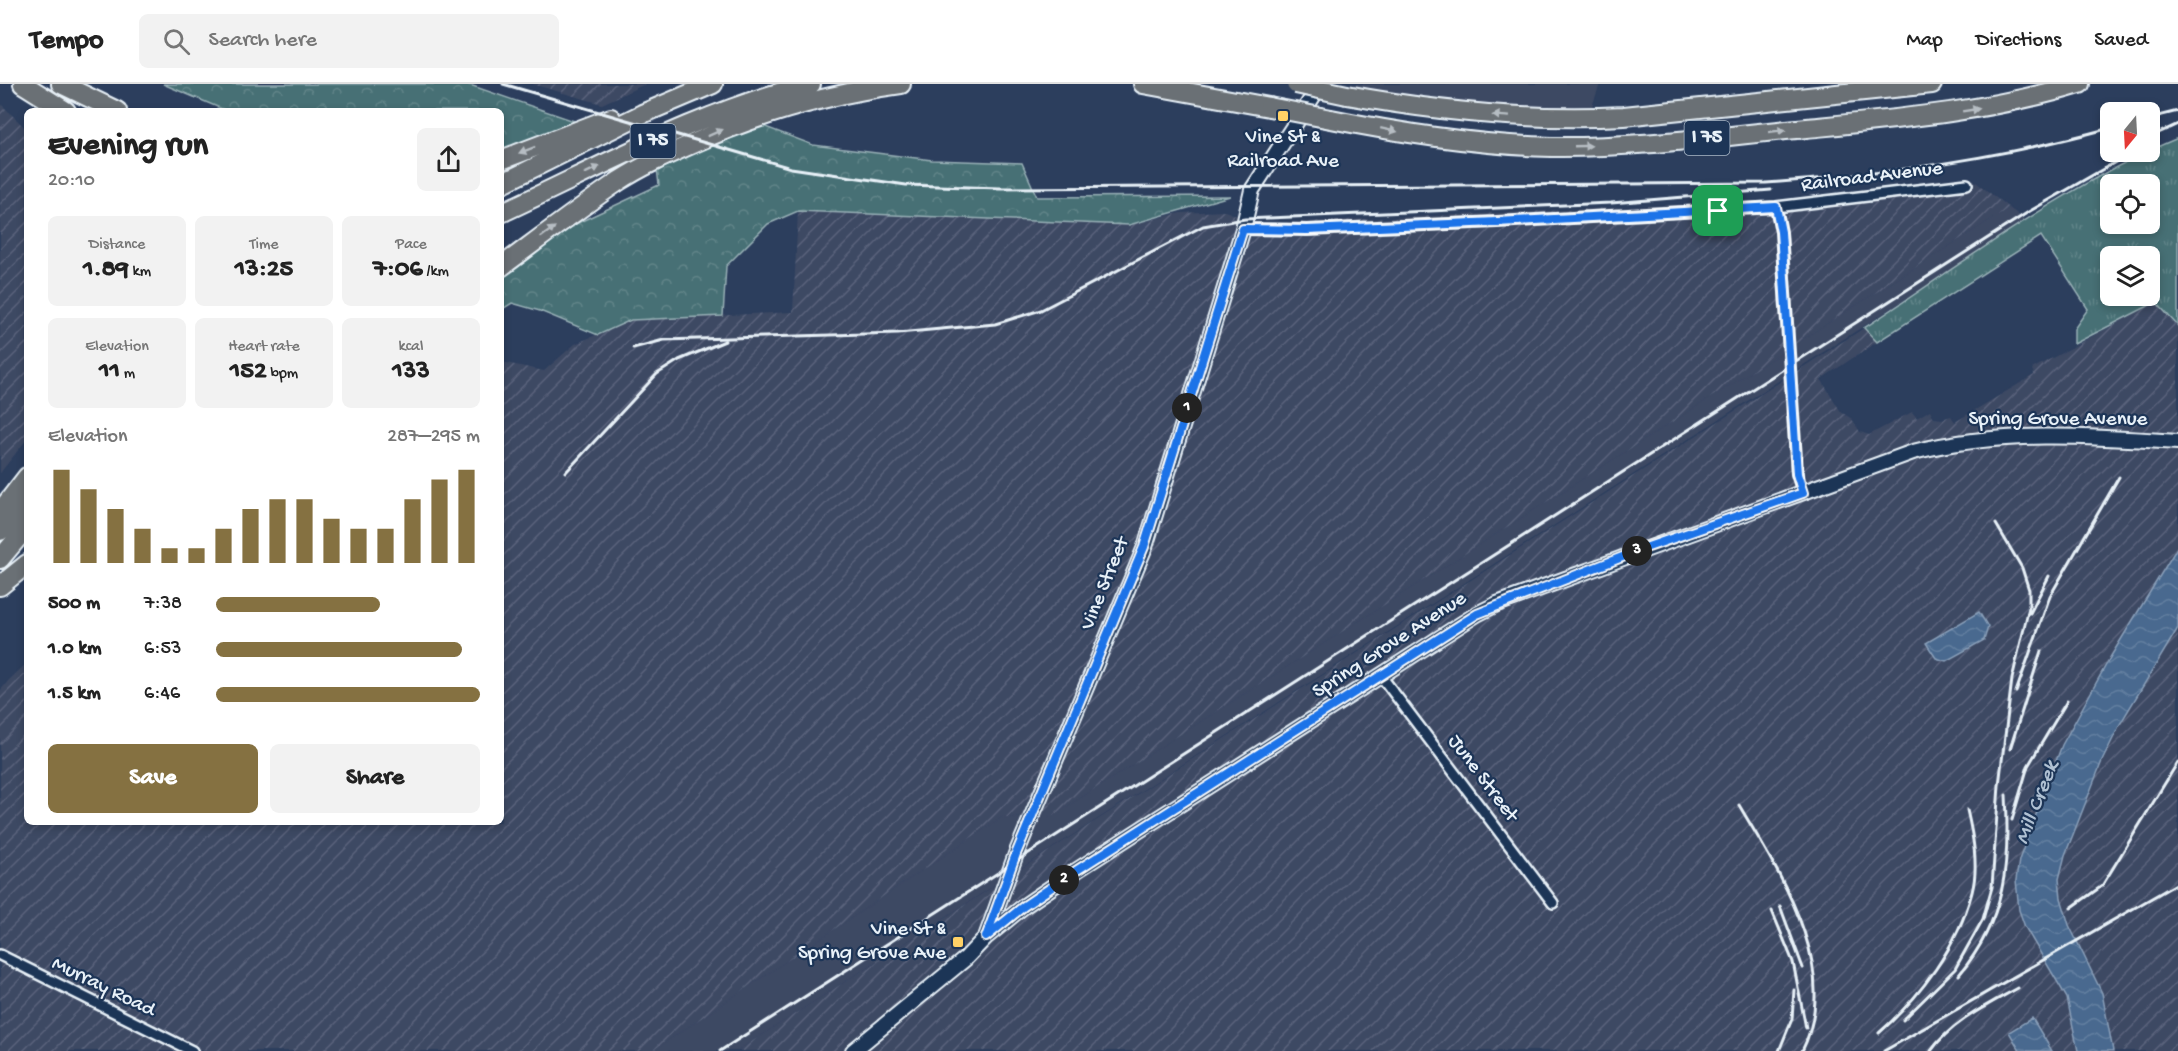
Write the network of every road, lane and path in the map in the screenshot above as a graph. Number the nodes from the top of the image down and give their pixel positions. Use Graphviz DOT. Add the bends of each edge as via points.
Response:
graph roads {
  1 [pos="9,84"];
  2 [pos="23,84"];
  3 [pos="60,84"];
  4 [pos="713,84"];
  5 [pos="811,84"];
  6 [pos="902,84"];
  7 [pos="1143,84"];
  8 [pos="1296,84"];
  9 [pos="1321,84"];
  10 [pos="1932,84"];
  11 [pos="2080,84"];
  12 [pos="92,98"];
  13 [pos="45,108"];
  14 [pos="61,108"];
  15 [pos="111,108"];
  16 [pos="123,108"];
  17 [pos="642,114"];
  18 [pos="504,159"];
  19 [pos="504,183"];
  20 [pos="1967,184"];
  21 [pos="1776,207"];
  22 [pos="504,212"];
  23 [pos="1243,229"];
  24 [pos="504,265"];
  25 [pos="2178,442"];
  26 [pos="24,481"];
  27 [pos="1803,493"];
  28 [pos="24,505"];
  29 [pos="0,512"];
  30 [pos="0,531"];
  31 [pos="24,531"];
  32 [pos="0,560"];
  33 [pos="24,566"];
  34 [pos="0,586"];
  35 [pos="1382,676"];
  36 [pos="1553,903"];
  37 [pos="986,937"];
  38 [pos="0,955"];
  39 [pos="192,1051"];
  40 [pos="853,1051"];
  1 -- 13 [label="highway"];
  2 -- 14 [label="highway"];
  3 -- 12 [label="highway"];
  4 -- 17 [label="highway, I 75"];
  22 -- 5 [label="highway, I 75, one-way" via="699,119"];
  24 -- 6 [label="highway, one-way" via="620,181 675,151 794,105"];
  7 -- 11 [label="highway, I 75, one-way, bridge" via="1404,134 1555,147 1626,145 1941,114"];
  10 -- 8 [label="highway, I 75, one-way, bridge" via="1574,119 1458,113"];
  9 -- 23 [label="main road, Vine Street" via="1252,190"];
  12 -- 15 [label="highway"];
  12 -- 16 [label="highway"];
  17 -- 18 [label="highway, one-way" via="622,115"];
  17 -- 19 [label="highway, I 75"];
  20 -- 21 [label="street, Railroad Avenue"];
  21 -- 23 [label="street, Railroad Avenue" via="1474,224"];
  21 -- 27 [label="street" via="1781,232 1797,474"];
  23 -- 37 [label="main road, Vine Street" via="1144,547 1016,854"];
  25 -- 27 [label="main road, Spring Grove Avenue" via="2095,437 1954,441"];
  26 -- 29 [label="highway"];
  27 -- 35 [label="main road, Spring Grove Avenue" via="1497,604"];
  28 -- 30 [label="highway"];
  31 -- 32 [label="highway"];
  33 -- 34 [label="highway"];
  35 -- 36 [label="street, June Street"];
  35 -- 37 [label="main road, Spring Grove Avenue" via="1071,874"];
  37 -- 40 [label="main road, Vine Street" via="965,959"];
  38 -- 39 [label="street, Murray Road"];
}
